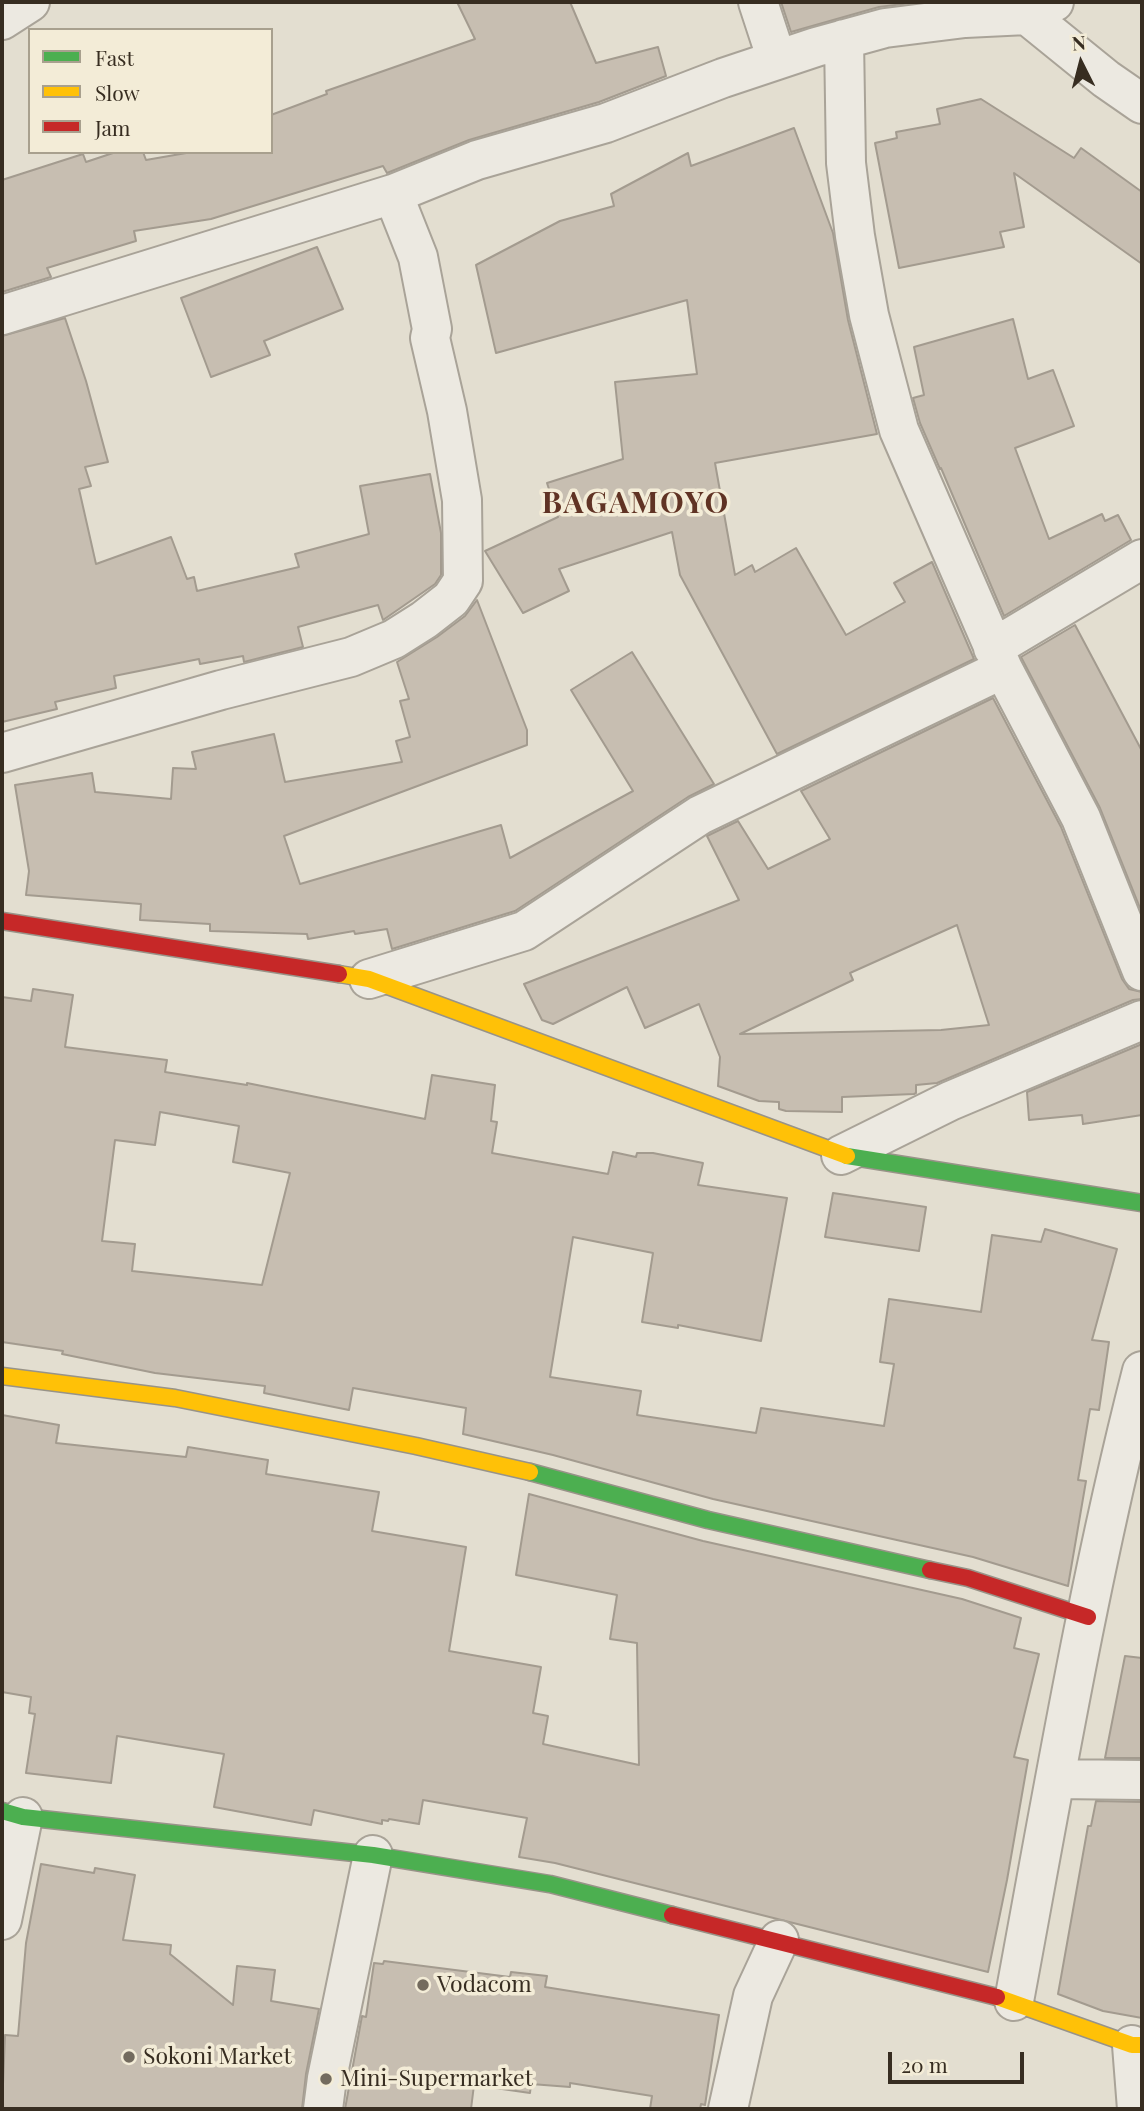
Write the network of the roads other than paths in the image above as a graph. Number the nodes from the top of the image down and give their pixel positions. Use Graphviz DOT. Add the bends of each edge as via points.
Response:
graph roads {
  1 [pos="30,2"];
  2 [pos="758,2"];
  3 [pos="1040,8"];
  4 [pos="2,20"];
  5 [pos="844,39"];
  6 [pos="777,60"];
  7 [pos="1142,104"];
  8 [pos="393,194"];
  9 [pos="2,315"];
  10 [pos="1142,559"];
  11 [pos="998,658"];
  12 [pos="2,753"];
  13 [pos="2,921"];
  14 [pos="1142,971"];
  15 [pos="369,979"];
  16 [pos="1142,1020"];
  17 [pos="841,1155"];
  18 [pos="1142,1203"];
  19 [pos="1142,1371"];
  20 [pos="2,1376"];
  21 [pos="1088,1617"];
  22 [pos="1055,1779"];
  23 [pos="1142,1780"];
  24 [pos="12,1814"];
  25 [pos="373,1855"];
  26 [pos="2,1920"];
  27 [pos="779,1941"];
  28 [pos="1014,2001"];
  29 [pos="1137,2045"];
  30 [pos="323,2109"];
  31 [pos="729,2109"];
  32 [pos="1137,2109"];
  1 -- 4 [label="street"];
  2 -- 6 [label="street"];
  3 -- 5 [label="street" via="898,26"];
  3 -- 7 [label="street" via="1106,79"];
  5 -- 6 [label="street"];
  5 -- 11 [label="street" via="846,163 869,315 899,430"];
  6 -- 8 [label="street" via="606,123 477,160"];
  8 -- 9 [label="street"];
  8 -- 12 [label="street" via="418,257 462,500 463,581 451,599 394,639 351,657"];
  10 -- 11 [label="street"];
  11 -- 14 [label="street" via="1081,818"];
  11 -- 15 [label="street" via="699,815 524,931"];
  13 -- 15 [label="street"];
  15 -- 17 [label="street"];
  16 -- 17 [label="street" via="950,1101"];
  17 -- 18 [label="street"];
  19 -- 21 [label="street"];
  20 -- 21 [label="street" via="175,1398 416,1446 721,1523 968,1578"];
  21 -- 22 [label="street"];
  22 -- 23 [label="street"];
  22 -- 28 [label="street"];
  24 -- 25 [label="street"];
  24 -- 26 [label="street"];
  25 -- 27 [label="street" via="550,1884"];
  25 -- 30 [label="street"];
  27 -- 28 [label="street"];
  27 -- 31 [label="street" via="753,1996"];
  28 -- 29 [label="street"];
  29 -- 32 [label="street"];
}
